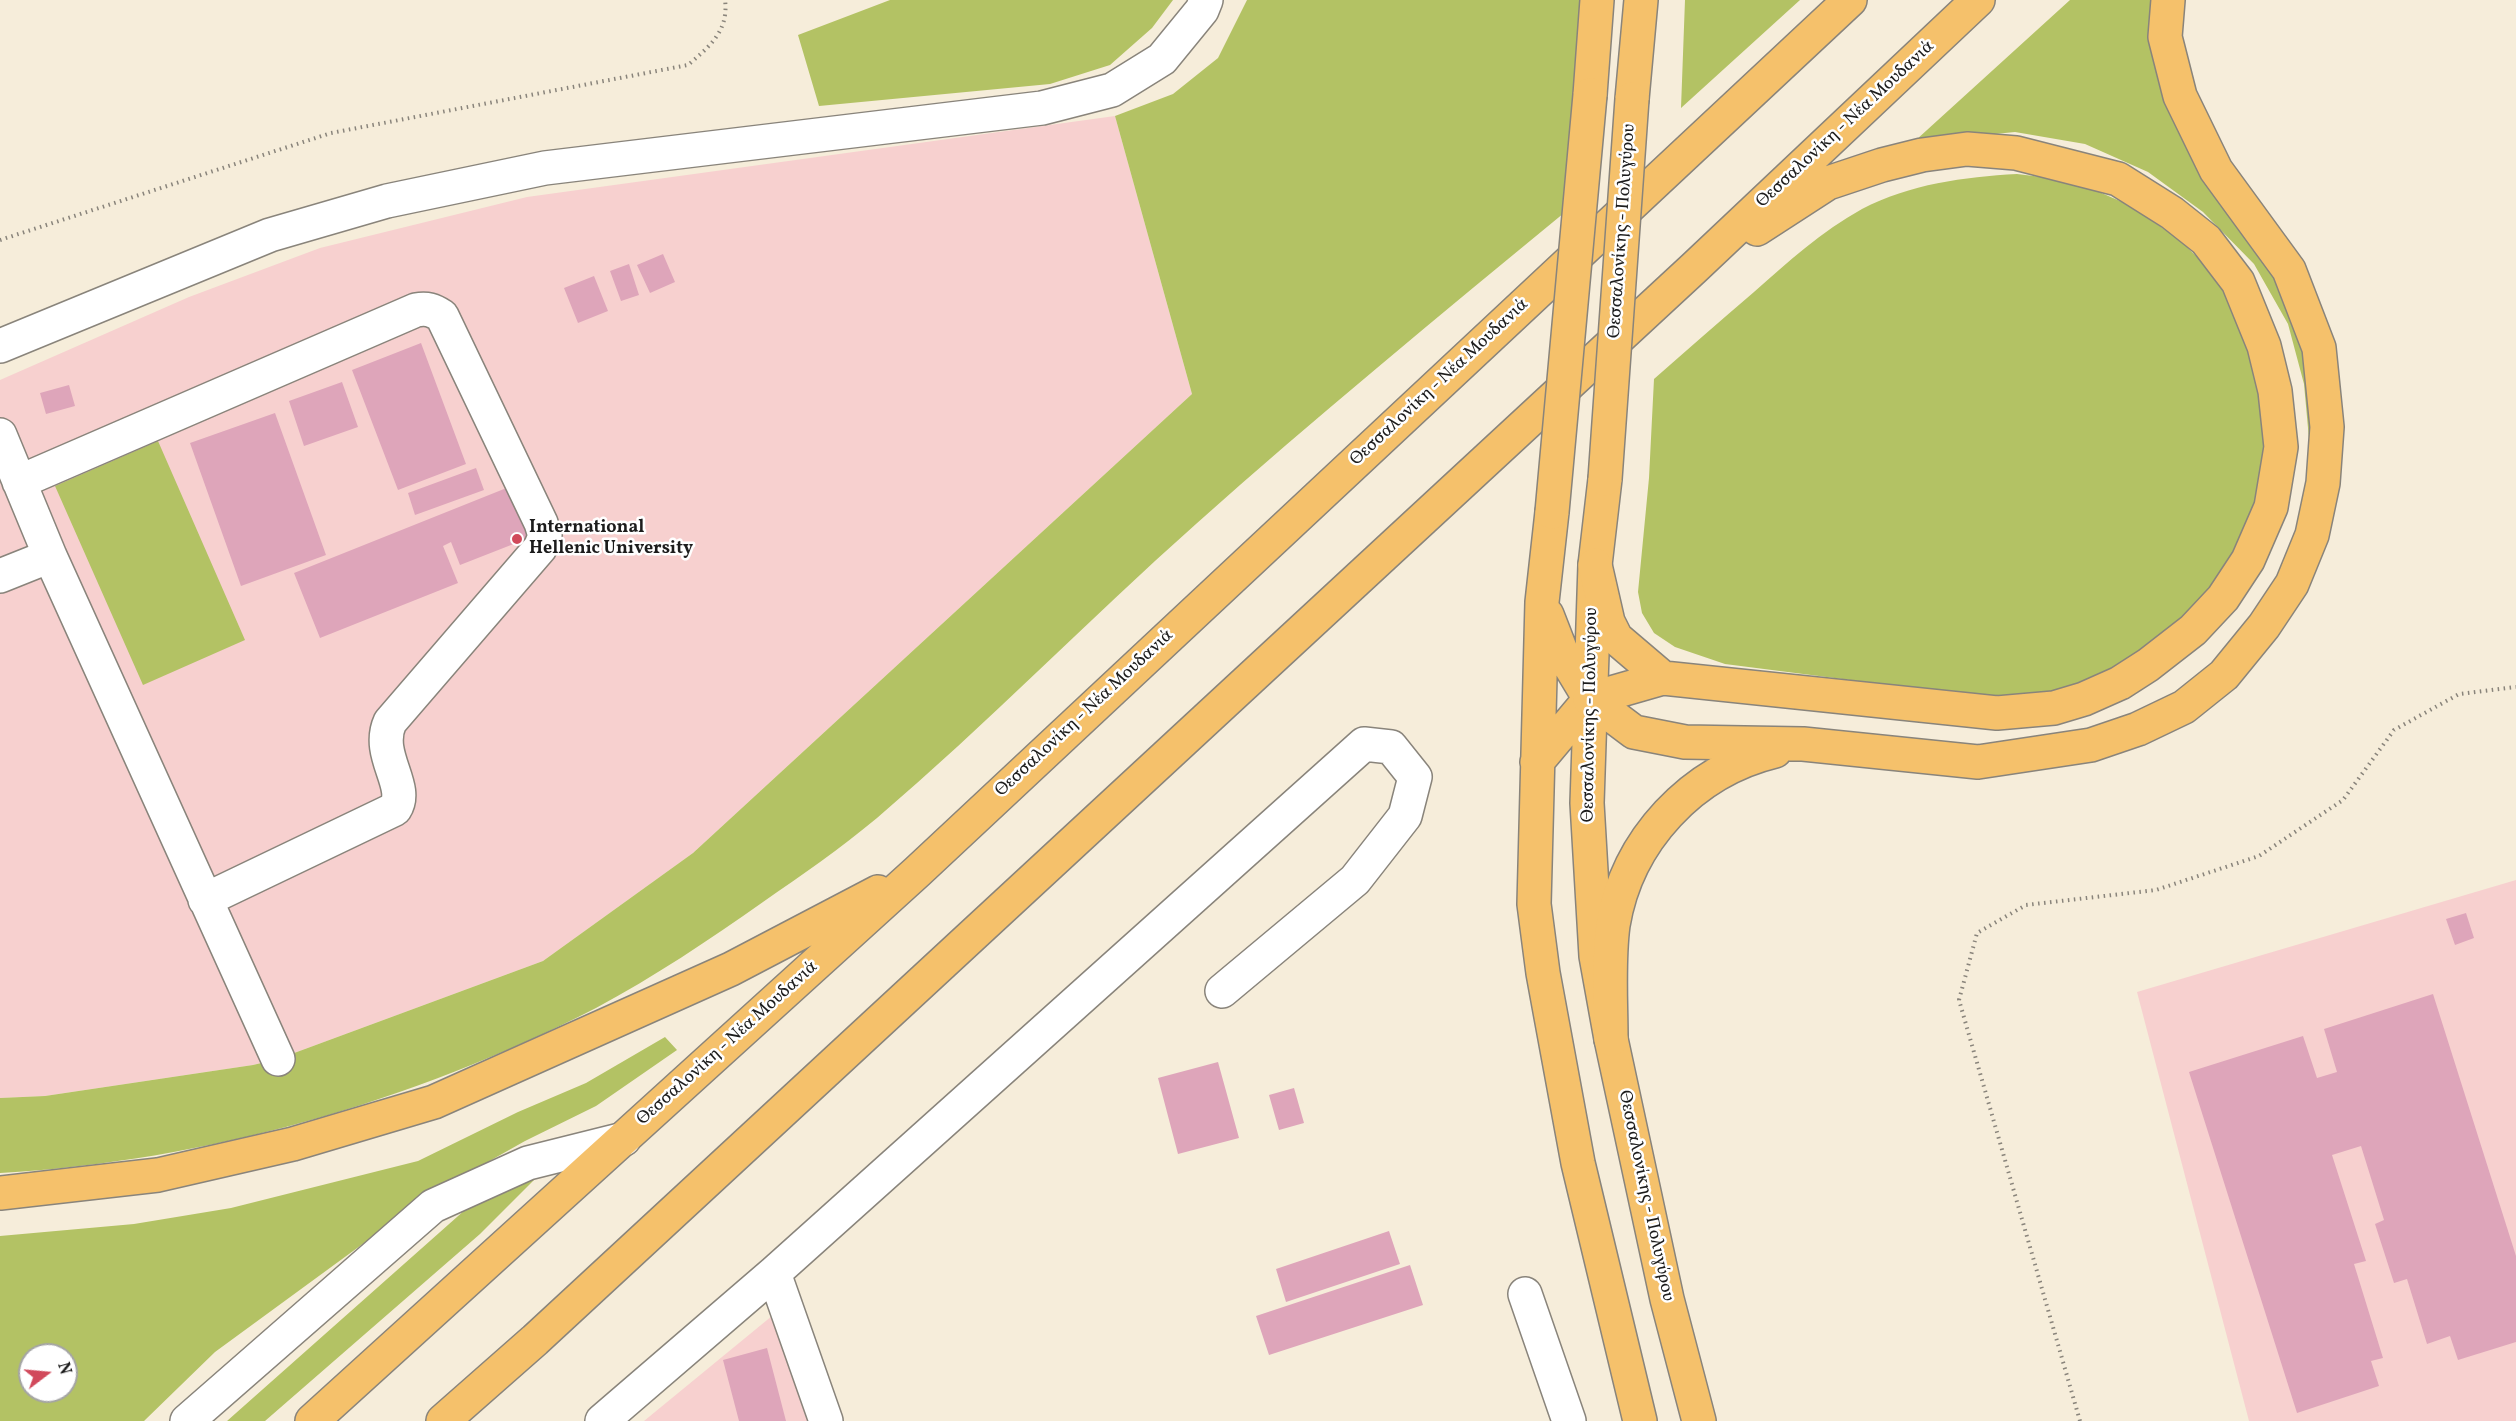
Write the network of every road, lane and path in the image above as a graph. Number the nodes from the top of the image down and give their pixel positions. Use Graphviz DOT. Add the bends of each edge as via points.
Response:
graph roads {
  1 [pos="725,0"];
  2 [pos="1206,0"];
  3 [pos="1597,0"];
  4 [pos="1641,0"];
  5 [pos="1850,0"];
  6 [pos="1978,0"];
  7 [pos="2168,0"];
  8 [pos="0,240"];
  9 [pos="1694,268"];
  10 [pos="0,346"];
  11 [pos="0,435"];
  12 [pos="19,482"];
  13 [pos="50,556"];
  14 [pos="1595,565"];
  15 [pos="0,576"];
  16 [pos="1542,602"];
  17 [pos="1663,678"];
  18 [pos="2516,687"];
  19 [pos="1590,699"];
  20 [pos="1803,744"];
  21 [pos="1537,762"];
  22 [pos="916,872"];
  23 [pos="205,900"];
  24 [pos="1222,991"];
  25 [pos="1611,1039"];
  26 [pos="278,1059"];
  27 [pos="624,1140"];
  28 [pos="0,1193"];
  29 [pos="774,1273"];
  30 [pos="1525,1294"];
  31 [pos="535,1340"];
  32 [pos="187,1421"];
  33 [pos="312,1421"];
  34 [pos="443,1421"];
  35 [pos="469,1421"];
  36 [pos="602,1421"];
  37 [pos="826,1421"];
  38 [pos="1569,1421"];
  39 [pos="1640,1421"];
  40 [pos="1699,1421"];
  41 [pos="2080,1421"];
  1 -- 8 [label="path" via="726,12 714,43 688,65 331,133"];
  2 -- 10 [label="street" via="1162,59 1112,90 1042,108 545,168 387,201 270,234"];
  3 -- 16 [label="main road, bridge"];
  4 -- 14 [label="main road, Θεσσαλονίκης - Πολυγύρου, bridge"];
  5 -- 22 [label="main road, Θεσσαλονίκη - Νέα Μουδανιά"];
  6 -- 9 [label="main road, Θεσσαλονίκη - Νέα Μουδανιά"];
  7 -- 20 [label="main road" via="2165,37 2180,96 2216,170 2289,270 2319,348 2327,427 2323,483 2312,535 2292,584 2224,675 2184,707 2091,745 1978,762"];
  9 -- 17 [label="main road" via="1828,183 1922,155 1967,149 2016,153 2118,179 2206,240 2238,282 2264,346 2275,391 2281,447 2271,507 2248,560 2223,598 2193,630 2148,665 2084,699 2054,708 1996,713"];
  9 -- 31 [label="main road, Θεσσαλονίκη - Νέα Μουδανιά"];
  11 -- 12 [label="street"];
  12 -- 13 [label="street"];
  12 -- 23 [label="street" via="425,309 442,316 541,523 545,536 540,548 390,722 385,748 399,792 395,808"];
  13 -- 15 [label="street"];
  13 -- 23 [label="street"];
  14 -- 17 [label="main road" via="1608,622 1616,638"];
  14 -- 19 [label="main road, Θεσσαλονίκης - Πολυγύρου"];
  16 -- 19 [label="main road" via="1561,651"];
  16 -- 21 [label="main road"];
  17 -- 19 [label="main road"];
  18 -- 41 [label="path" via="2459,694 2394,730 2343,800 2259,856 2156,890 2026,905 1977,933 1959,1000"];
  19 -- 20 [label="main road" via="1634,732 1685,742"];
  19 -- 21 [label="main road"];
  19 -- 25 [label="main road, Θεσσαλονίκης - Πολυγύρου" via="1587,803 1595,944"];
  20 -- 25 [label="main road" via="1748,758 1728,768 1699,785 1658,823 1629,871 1613,925"];
  21 -- 39 [label="main road" via="1534,904 1543,973 1578,1163"];
  22 -- 27 [label="main road, Θεσσαλονίκη - Νέα Μουδανιά"];
  22 -- 28 [label="main road" via="731,969 434,1102 293,1144 158,1175"];
  23 -- 26 [label="street"];
  24 -- 29 [label="street" via="1355,879 1406,816 1416,777 1391,747 1364,744"];
  25 -- 40 [label="main road, Θεσσαλονίκης - Πολυγύρου" via="1667,1299"];
  27 -- 32 [label="street" via="528,1163 433,1206"];
  27 -- 33 [label="main road, Θεσσαλονίκη - Νέα Μουδανιά"];
  29 -- 36 [label="street"];
  29 -- 37 [label="street"];
  30 -- 38 [label="street"];
  31 -- 34 [label="main road, Θεσσαλονίκη - Νέα Μουδανιά"];
  31 -- 35 [label="main road"];
}
